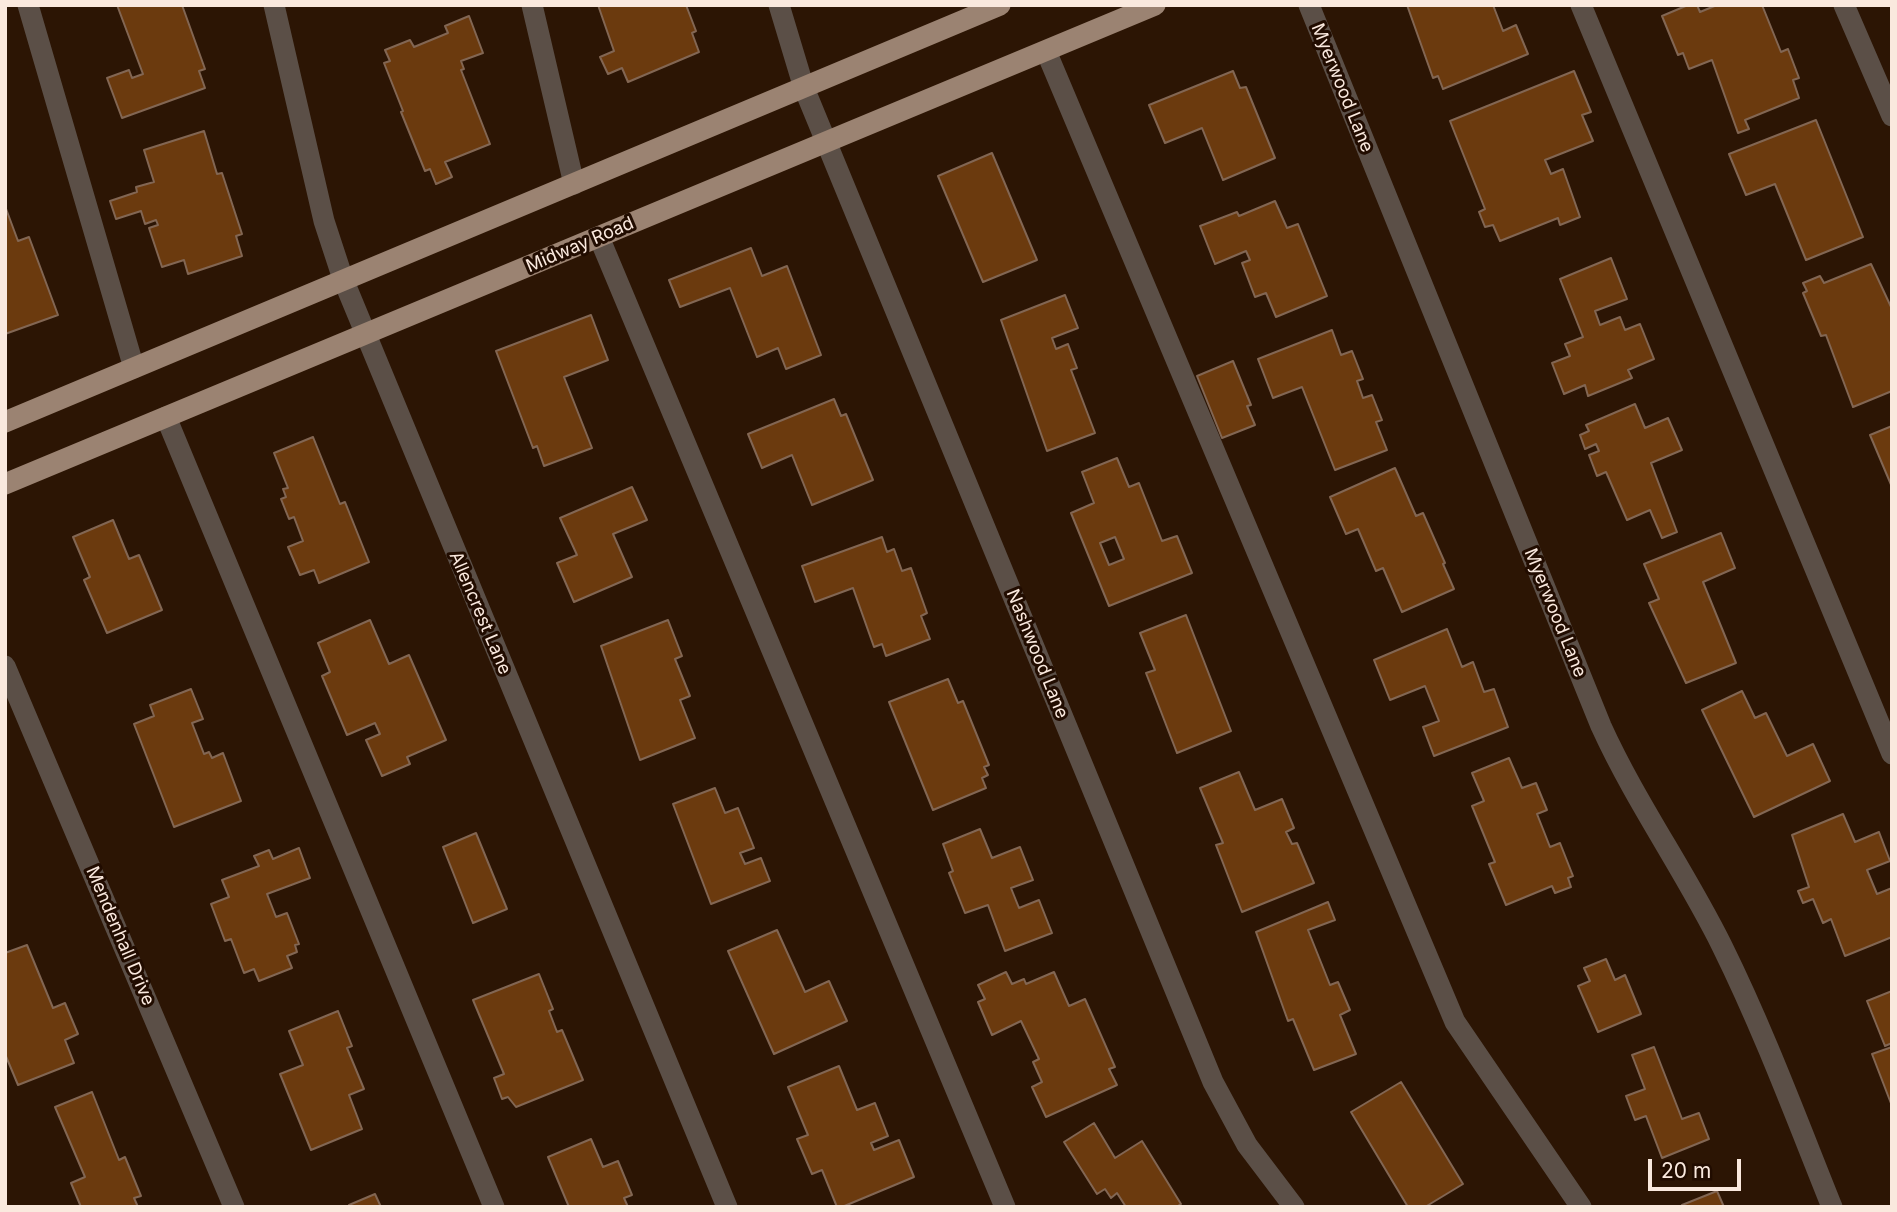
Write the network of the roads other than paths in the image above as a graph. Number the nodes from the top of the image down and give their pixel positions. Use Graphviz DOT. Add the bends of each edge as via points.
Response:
graph roads {
  1 [pos="28,5"];
  2 [pos="274,5"];
  3 [pos="532,5"];
  4 [pos="779,5"];
  5 [pos="1000,5"];
  6 [pos="1155,5"];
  7 [pos="1309,5"];
  8 [pos="1581,5"];
  9 [pos="1844,5"];
  10 [pos="1046,51"];
  11 [pos="804,88"];
  12 [pos="1892,116"];
  13 [pos="827,143"];
  14 [pos="574,184"];
  15 [pos="599,237"];
  16 [pos="343,279"];
  17 [pos="365,335"];
  18 [pos="134,368"];
  19 [pos="166,417"];
  20 [pos="5,422"];
  21 [pos="5,484"];
  22 [pos="5,666"];
  23 [pos="1892,754"];
  24 [pos="234,1207"];
  25 [pos="494,1207"];
  26 [pos="727,1207"];
  27 [pos="1004,1207"];
  28 [pos="1294,1207"];
  29 [pos="1581,1207"];
  30 [pos="1832,1207"];
  1 -- 18 [label="street"];
  2 -- 16 [label="street, Allencrest Lane" via="324,221"];
  3 -- 14 [label="street"];
  4 -- 11 [label="street, Nashwood Lane"];
  5 -- 11 [label="main road"];
  6 -- 10 [label="main road, Midway Road"];
  7 -- 30 [label="street, Myerwood Lane" via="1601,726 1727,956"];
  8 -- 23 [label="street"];
  9 -- 12 [label="street"];
  10 -- 13 [label="main road, Midway Road"];
  10 -- 29 [label="street" via="1455,1022"];
  11 -- 13 [label="street, Nashwood Lane"];
  11 -- 14 [label="main road"];
  13 -- 15 [label="main road, Midway Road"];
  13 -- 28 [label="street, Nashwood Lane" via="1213,1082 1247,1145"];
  14 -- 16 [label="main road"];
  15 -- 17 [label="main road, Midway Road"];
  15 -- 27 [label="street"];
  16 -- 17 [label="street, Allencrest Lane"];
  16 -- 18 [label="main road"];
  17 -- 19 [label="main road, Midway Road"];
  17 -- 26 [label="street, Allencrest Lane"];
  18 -- 20 [label="main road"];
  19 -- 21 [label="main road, Midway Road"];
  19 -- 25 [label="street"];
  22 -- 24 [label="street, Mendenhall Drive"];
}
